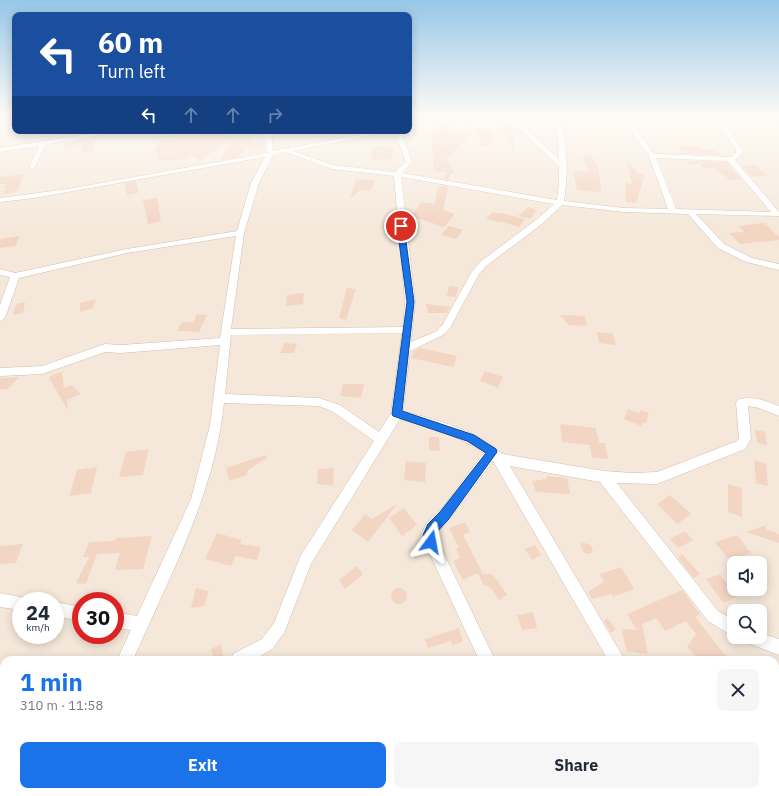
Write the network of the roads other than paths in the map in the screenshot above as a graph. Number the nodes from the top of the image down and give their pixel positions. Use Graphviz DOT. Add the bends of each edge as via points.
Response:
graph roads {
  1 [pos="38,154"];
  2 [pos="269,154"];
  3 [pos="270,154"];
  4 [pos="298,154"];
  5 [pos="407,154"];
  6 [pos="550,154"];
  7 [pos="561,154"];
  8 [pos="739,154"];
  9 [pos="652,156"];
  10 [pos="733,159"];
  11 [pos="562,165"];
  12 [pos="32,167"];
  13 [pos="396,174"];
  14 [pos="0,200"];
  15 [pos="560,203"];
  16 [pos="673,212"];
  17 [pos="690,212"];
  18 [pos="778,214"];
  19 [pos="240,233"];
  20 [pos="779,267"];
  21 [pos="0,272"];
  22 [pos="15,276"];
  23 [pos="0,318"];
  24 [pos="407,330"];
  25 [pos="226,337"];
  26 [pos="405,349"];
  27 [pos="0,372"];
  28 [pos="219,398"];
  29 [pos="779,411"];
  30 [pos="397,414"];
  31 [pos="380,439"];
  32 [pos="496,456"];
  33 [pos="604,477"];
  34 [pos="0,600"];
  35 [pos="12,602"];
  36 [pos="124,621"];
  37 [pos="141,624"];
  38 [pos="727,625"];
  39 [pos="767,643"];
  40 [pos="779,647"];
  41 [pos="127,656"];
  42 [pos="246,656"];
  43 [pos="485,656"];
  44 [pos="616,656"];
  1 -- 12 [label="street"];
  2 -- 14 [label="street"];
  3 -- 19 [label="street" via="255,183"];
  4 -- 13 [label="street" via="332,166"];
  5 -- 13 [label="street" via="410,162"];
  6 -- 11 [label="street"];
  7 -- 11 [label="street"];
  8 -- 10 [label="street"];
  9 -- 10 [label="street"];
  9 -- 16 [label="street"];
  10 -- 18 [label="street" via="731,160"];
  11 -- 15 [label="street" via="564,183"];
  13 -- 15 [label="street"];
  13 -- 24 [label="street" via="410,302"];
  15 -- 16 [label="street"];
  15 -- 26 [label="street" via="483,264 475,273 447,326 440,333"];
  16 -- 17 [label="street"];
  17 -- 18 [label="street"];
  17 -- 20 [label="street" via="721,246 749,260"];
  19 -- 22 [label="street" via="127,251"];
  19 -- 25 [label="street"];
  21 -- 22 [label="street"];
  22 -- 23 [label="street"];
  24 -- 25 [label="street"];
  24 -- 26 [label="street"];
  25 -- 27 [label="street" via="121,349 105,348 42,370"];
  25 -- 28 [label="street"];
  26 -- 30 [label="street"];
  28 -- 31 [label="street" via="319,402 336,408"];
  28 -- 37 [label="street" via="216,426 197,499"];
  29 -- 33 [label="street" via="746,401 742,403 746,439 734,448 657,478"];
  30 -- 31 [label="street"];
  30 -- 32 [label="street" via="471,438"];
  31 -- 42 [label="street" via="306,560 279,628 266,644"];
  32 -- 33 [label="street"];
  32 -- 43 [label="street" via="432,527 428,535"];
  32 -- 44 [label="street"];
  33 -- 38 [label="street" via="713,616"];
  34 -- 35 [label="street"];
  36 -- 37 [label="street"];
  37 -- 41 [label="street"];
  39 -- 40 [label="street"];
}
